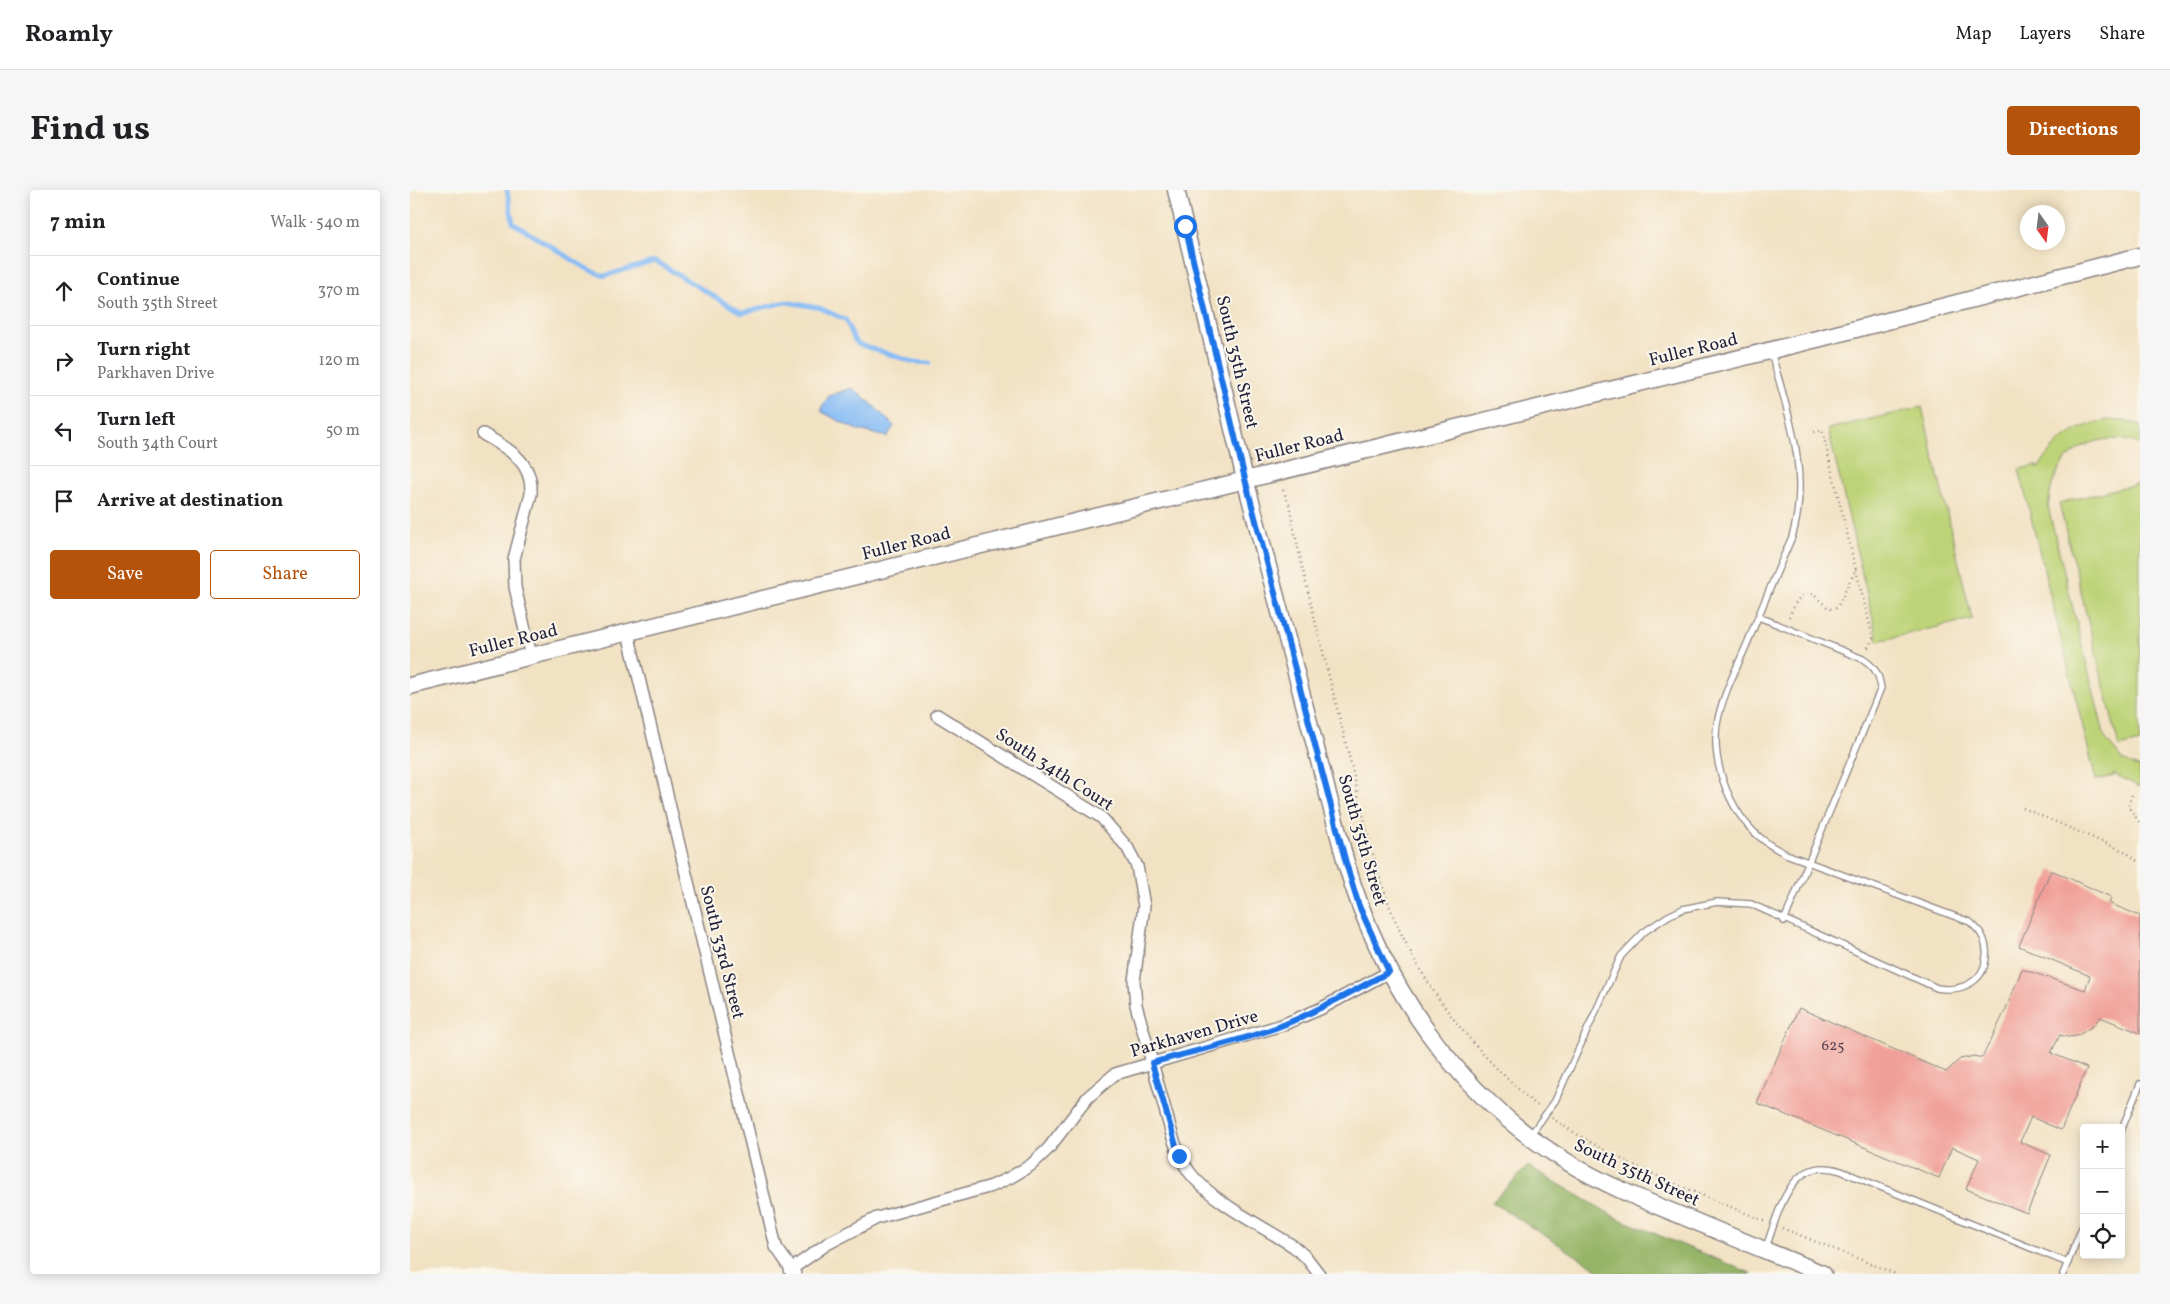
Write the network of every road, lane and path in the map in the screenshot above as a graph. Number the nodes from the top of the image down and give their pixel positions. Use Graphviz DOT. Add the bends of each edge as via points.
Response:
graph roads {
  1 [pos="1176,190"];
  2 [pos="2140,256"];
  3 [pos="1770,350"];
  4 [pos="1811,433"];
  5 [pos="483,434"];
  6 [pos="1245,479"];
  7 [pos="1283,490"];
  8 [pos="1856,570"];
  9 [pos="1758,617"];
  10 [pos="1789,617"];
  11 [pos="628,633"];
  12 [pos="1866,649"];
  13 [pos="531,656"];
  14 [pos="410,686"];
  15 [pos="937,714"];
  16 [pos="2132,795"];
  17 [pos="2023,808"];
  18 [pos="2140,823"];
  19 [pos="1808,863"];
  20 [pos="2140,863"];
  21 [pos="1784,921"];
  22 [pos="1389,972"];
  23 [pos="1152,1063"];
  24 [pos="2140,1084"];
  25 [pos="1547,1114"];
  26 [pos="2124,1124"];
  27 [pos="1529,1136"];
  28 [pos="1775,1225"];
  29 [pos="2080,1233"];
  30 [pos="1765,1250"];
  31 [pos="2068,1263"];
  32 [pos="792,1272"];
  33 [pos="1319,1274"];
  34 [pos="1823,1274"];
  35 [pos="1896,1274"];
  36 [pos="2063,1274"];
  1 -- 6 [label="street, South 35th Street"];
  2 -- 3 [label="street, Fuller Road"];
  3 -- 6 [label="street, Fuller Road"];
  3 -- 9 [label="lane" via="1801,478 1798,517 1792,537"];
  4 -- 8 [label="path" via="1822,430"];
  5 -- 13 [label="street" via="516,454 529,472 532,485 514,560 516,587"];
  6 -- 11 [label="street, Fuller Road"];
  6 -- 22 [label="street, South 35th Street" via="1348,871 1359,906"];
  7 -- 25 [label="path" via="1388,901 1415,959 1441,1004 1502,1074"];
  8 -- 10 [label="path" via="1836,608 1830,609 1813,594 1802,595"];
  8 -- 12 [label="path" via="1873,638"];
  9 -- 19 [label="lane" via="1722,705 1716,743 1719,765 1733,804 1754,832 1766,842"];
  9 -- 19 [label="lane" via="1863,659 1874,666 1879,675 1881,688"];
  11 -- 13 [label="street, Fuller Road"];
  11 -- 32 [label="street, South 33rd Street" via="776,1247"];
  13 -- 14 [label="street, Fuller Road"];
  15 -- 23 [label="street, South 34th Court" via="1096,814 1127,847 1137,866 1142,886 1144,913 1134,981 1139,1019"];
  16 -- 18 [label="path" via="2128,806"];
  17 -- 20 [label="path" via="2126,852"];
  19 -- 21 [label="lane"];
  19 -- 21 [label="lane" via="1970,922 1982,934 1987,950 1985,967 1964,987 1951,990 1937,988"];
  21 -- 25 [label="lane" via="1751,904 1717,902 1674,913 1644,932 1621,956"];
  22 -- 23 [label="street, Parkhaven Drive" via="1320,1009 1282,1025"];
  22 -- 27 [label="street, South 35th Street" via="1416,1016 1454,1064 1497,1109"];
  23 -- 32 [label="street, Parkhaven Drive" via="1116,1074 1101,1085 1048,1148 1031,1165 1011,1177 992,1186 877,1218 835,1239"];
  23 -- 33 [label="street, South 34th Court" via="1173,1138 1189,1172 1215,1196 1306,1256"];
  24 -- 26 [label="lane"];
  25 -- 27 [label="lane"];
  25 -- 28 [label="path" via="1635,1167"];
  27 -- 30 [label="street, South 35th Street" via="1603,1182"];
  28 -- 30 [label="lane"];
  28 -- 31 [label="lane" via="1796,1180 1813,1169 1831,1168"];
  28 -- 35 [label="path"];
  29 -- 31 [label="lane"];
  30 -- 34 [label="street, South 35th Street"];
  31 -- 36 [label="lane"];
}
